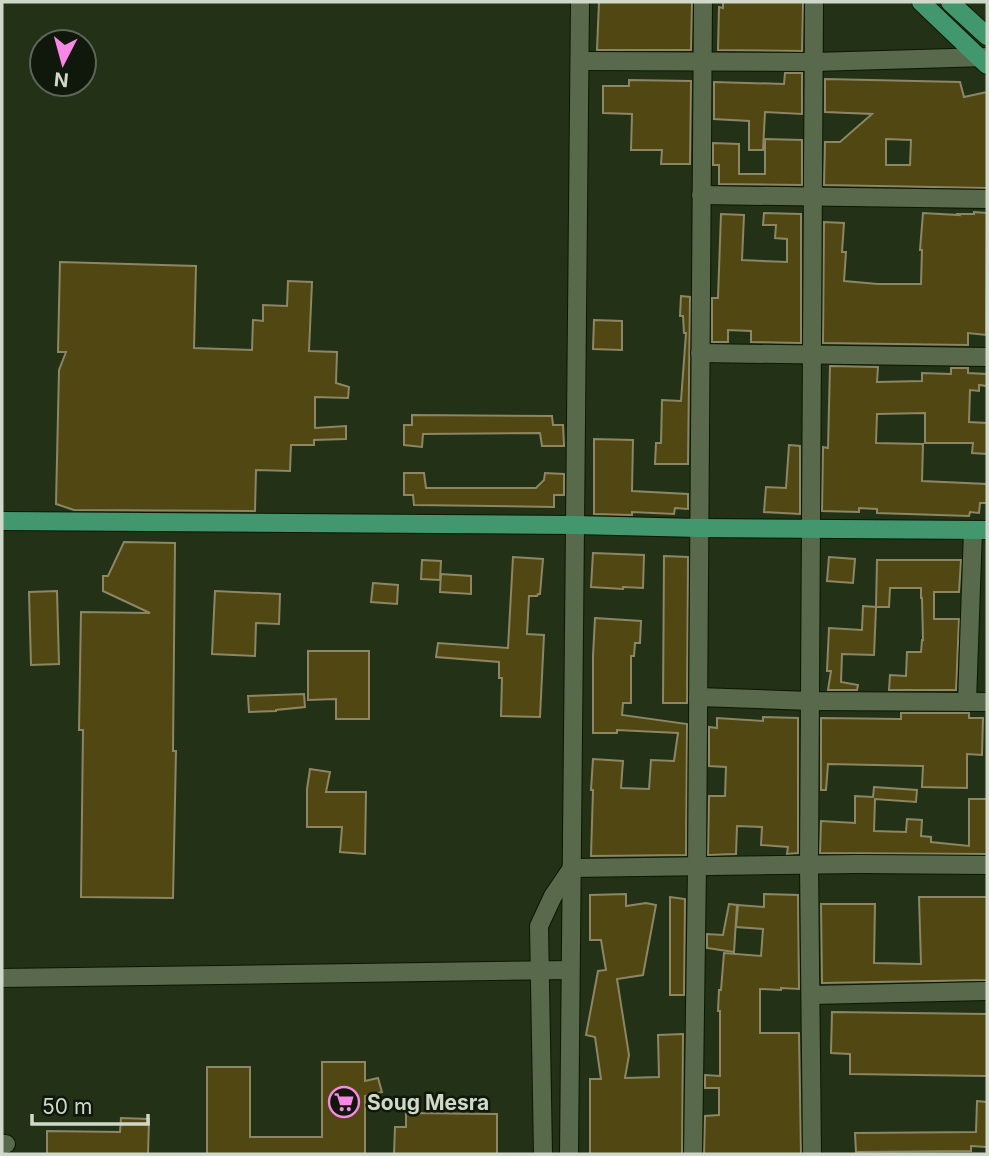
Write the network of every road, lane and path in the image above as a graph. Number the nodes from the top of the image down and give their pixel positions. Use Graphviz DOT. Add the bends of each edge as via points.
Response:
graph roads {
  1 [pos="580,2"];
  2 [pos="703,2"];
  3 [pos="814,2"];
  4 [pos="921,2"];
  5 [pos="950,2"];
  6 [pos="987,36"];
  7 [pos="985,60"];
  8 [pos="580,61"];
  9 [pos="702,61"];
  10 [pos="814,62"];
  11 [pos="701,195"];
  12 [pos="813,196"];
  13 [pos="987,199"];
  14 [pos="700,353"];
  15 [pos="812,355"];
  16 [pos="987,357"];
  17 [pos="2,521"];
  18 [pos="575,525"];
  19 [pos="699,528"];
  20 [pos="811,529"];
  21 [pos="980,530"];
  22 [pos="698,698"];
  23 [pos="810,701"];
  24 [pos="967,702"];
  25 [pos="987,702"];
  26 [pos="809,864"];
  27 [pos="987,865"];
  28 [pos="697,866"];
  29 [pos="572,868"];
  30 [pos="540,970"];
  31 [pos="570,970"];
  32 [pos="2,978"];
  33 [pos="987,991"];
  34 [pos="811,995"];
  35 [pos="543,1154"];
  36 [pos="569,1154"];
  37 [pos="693,1154"];
  38 [pos="812,1154"];
  1 -- 8 [label="street"];
  2 -- 9 [label="street"];
  3 -- 10 [label="street"];
  4 -- 7 [label="main road"];
  5 -- 6 [label="main road"];
  7 -- 10 [label="street"];
  8 -- 9 [label="street"];
  8 -- 18 [label="street"];
  9 -- 10 [label="street"];
  9 -- 11 [label="street"];
  10 -- 12 [label="street"];
  11 -- 12 [label="street"];
  11 -- 14 [label="street"];
  12 -- 13 [label="street"];
  12 -- 15 [label="street"];
  14 -- 15 [label="street"];
  14 -- 19 [label="street"];
  15 -- 16 [label="street"];
  15 -- 20 [label="street"];
  17 -- 18 [label="main road"];
  18 -- 19 [label="main road"];
  18 -- 29 [label="street"];
  19 -- 20 [label="main road"];
  19 -- 22 [label="street"];
  20 -- 21 [label="main road"];
  20 -- 23 [label="street"];
  21 -- 24 [label="street"];
  22 -- 23 [label="street"];
  22 -- 28 [label="street"];
  23 -- 24 [label="street"];
  23 -- 26 [label="street"];
  24 -- 25 [label="street"];
  26 -- 27 [label="street"];
  26 -- 28 [label="street"];
  26 -- 34 [label="street"];
  28 -- 29 [label="street"];
  28 -- 37 [label="street"];
  29 -- 30 [label="street" via="540,926"];
  29 -- 31 [label="street"];
  30 -- 31 [label="street"];
  30 -- 32 [label="street"];
  30 -- 35 [label="street"];
  31 -- 36 [label="street"];
  33 -- 34 [label="street"];
  34 -- 38 [label="street"];
}
